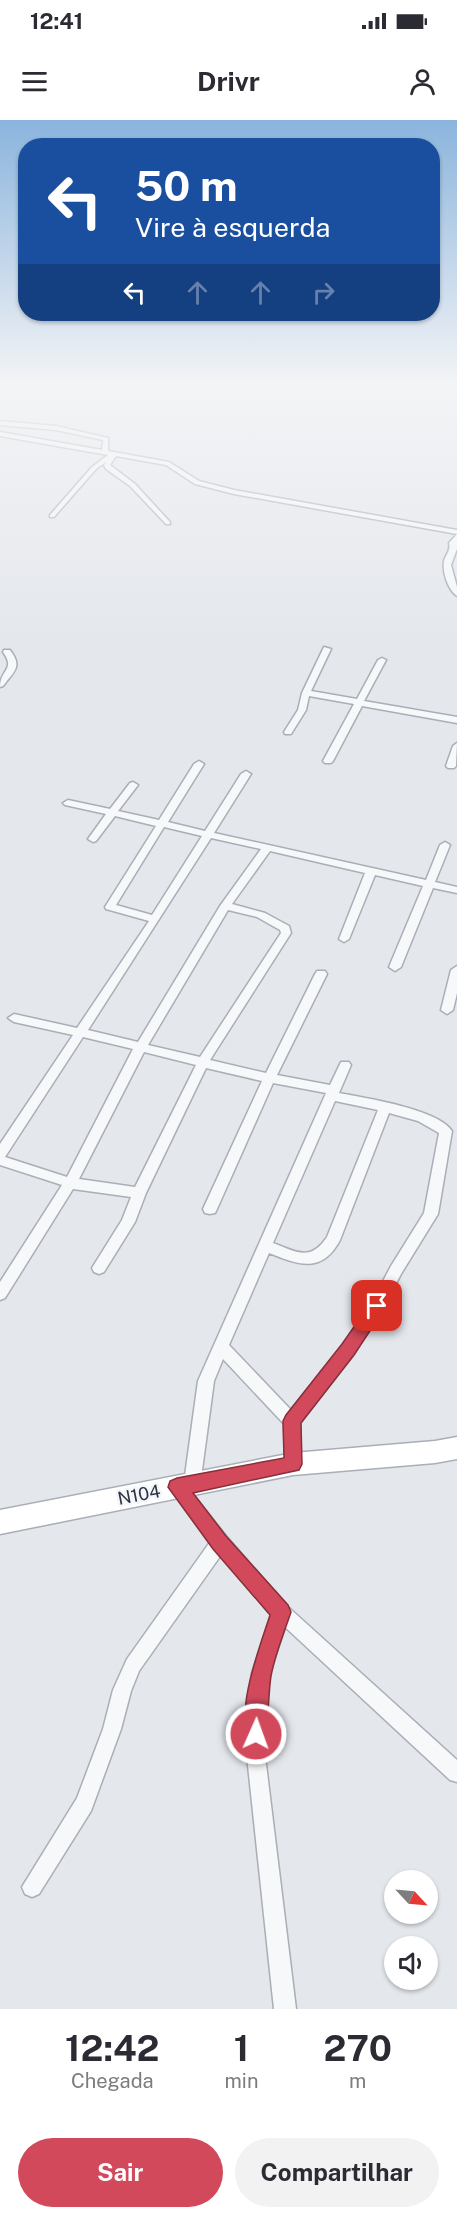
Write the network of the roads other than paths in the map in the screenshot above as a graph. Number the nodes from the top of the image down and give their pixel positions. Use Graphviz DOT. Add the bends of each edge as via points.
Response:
graph roads {
  1 [pos="93,469"];
  2 [pos="111,469"];
  3 [pos="178,469"];
  4 [pos="52,516"];
  5 [pos="168,523"];
  6 [pos="457,534"];
  7 [pos="457,594"];
  8 [pos="327,650"];
  9 [pos="7,652"];
  10 [pos="382,660"];
  11 [pos="0,684"];
  12 [pos="306,693"];
  13 [pos="360,703"];
  14 [pos="457,720"];
  15 [pos="288,732"];
  16 [pos="457,746"];
  17 [pos="328,761"];
  18 [pos="199,764"];
  19 [pos="451,766"];
  20 [pos="246,774"];
  21 [pos="133,785"];
  22 [pos="68,803"];
  23 [pos="112,815"];
  24 [pos="160,825"];
  25 [pos="207,835"];
  26 [pos="93,839"];
  27 [pos="445,845"];
  28 [pos="266,849"];
  29 [pos="371,871"];
  30 [pos="429,884"];
  31 [pos="457,890"];
  32 [pos="225,906"];
  33 [pos="155,919"];
  34 [pos="345,939"];
  35 [pos="395,967"];
  36 [pos="457,970"];
  37 [pos="321,974"];
  38 [pos="447,1010"];
  39 [pos="14,1018"];
  40 [pos="81,1031"];
  41 [pos="140,1048"];
  42 [pos="203,1062"];
  43 [pos="345,1065"];
  44 [pos="269,1079"];
  45 [pos="332,1093"];
  46 [pos="385,1108"];
  47 [pos="0,1154"];
  48 [pos="0,1160"];
  49 [pos="70,1183"];
  50 [pos="139,1193"];
  51 [pos="210,1209"];
  52 [pos="265,1246"];
  53 [pos="99,1268"];
  54 [pos="0,1294"];
  55 [pos="220,1346"];
  56 [pos="292,1421"];
  57 [pos="457,1448"];
  58 [pos="293,1464"];
  59 [pos="184,1486"];
  60 [pos="0,1522"];
  61 [pos="220,1542"];
  62 [pos="281,1612"];
  63 [pos="457,1773"];
  64 [pos="32,1887"];
  65 [pos="285,2009"];
  1 -- 4 [label="street"];
  2 -- 5 [label="street" via="121,473"];
  3 -- 6 [label="street" via="202,485"];
  6 -- 7 [label="street" via="447,572"];
  8 -- 12 [label="street"];
  9 -- 11 [label="street" via="13,668"];
  10 -- 13 [label="street"];
  12 -- 13 [label="street"];
  12 -- 15 [label="street" via="302,710"];
  13 -- 14 [label="street"];
  13 -- 17 [label="street"];
  16 -- 19 [label="street"];
  18 -- 24 [label="street"];
  20 -- 25 [label="street"];
  21 -- 23 [label="street"];
  22 -- 23 [label="street"];
  23 -- 24 [label="street"];
  23 -- 26 [label="street"];
  24 -- 25 [label="street"];
  24 -- 33 [label="street" via="110,907"];
  25 -- 28 [label="street"];
  25 -- 33 [label="street"];
  27 -- 30 [label="street"];
  28 -- 29 [label="street"];
  28 -- 32 [label="street"];
  29 -- 30 [label="street"];
  29 -- 34 [label="street"];
  30 -- 31 [label="street"];
  30 -- 35 [label="street"];
  32 -- 41 [label="street"];
  32 -- 42 [label="street" via="261,915 285,928 286,933"];
  33 -- 40 [label="street"];
  36 -- 38 [label="street"];
  37 -- 44 [label="street"];
  39 -- 40 [label="street"];
  40 -- 41 [label="street"];
  40 -- 47 [label="street"];
  41 -- 42 [label="street"];
  41 -- 49 [label="street"];
  42 -- 44 [label="street"];
  42 -- 50 [label="street"];
  43 -- 45 [label="street"];
  44 -- 45 [label="street"];
  44 -- 51 [label="street"];
  45 -- 46 [label="street"];
  45 -- 52 [label="street"];
  46 -- 52 [label="street" via="333,1240 323,1254 297,1257"];
  46 -- 56 [label="street" via="438,1124 446,1131 431,1214 348,1350"];
  48 -- 49 [label="street"];
  49 -- 50 [label="street"];
  49 -- 54 [label="street"];
  50 -- 53 [label="street" via="128,1222"];
  52 -- 55 [label="street"];
  55 -- 56 [label="street"];
  55 -- 59 [label="street" via="206,1381"];
  56 -- 58 [label="street"];
  57 -- 58 [label="street, N104 / N104"];
  58 -- 59 [label="street, N104 / N104"];
  59 -- 60 [label="street, N104 / N104"];
  59 -- 61 [label="street"];
  61 -- 62 [label="street"];
  61 -- 64 [label="street" via="133,1665 84,1804"];
  62 -- 63 [label="street"];
  62 -- 65 [label="street" via="261,1673 256,1756"];
}
